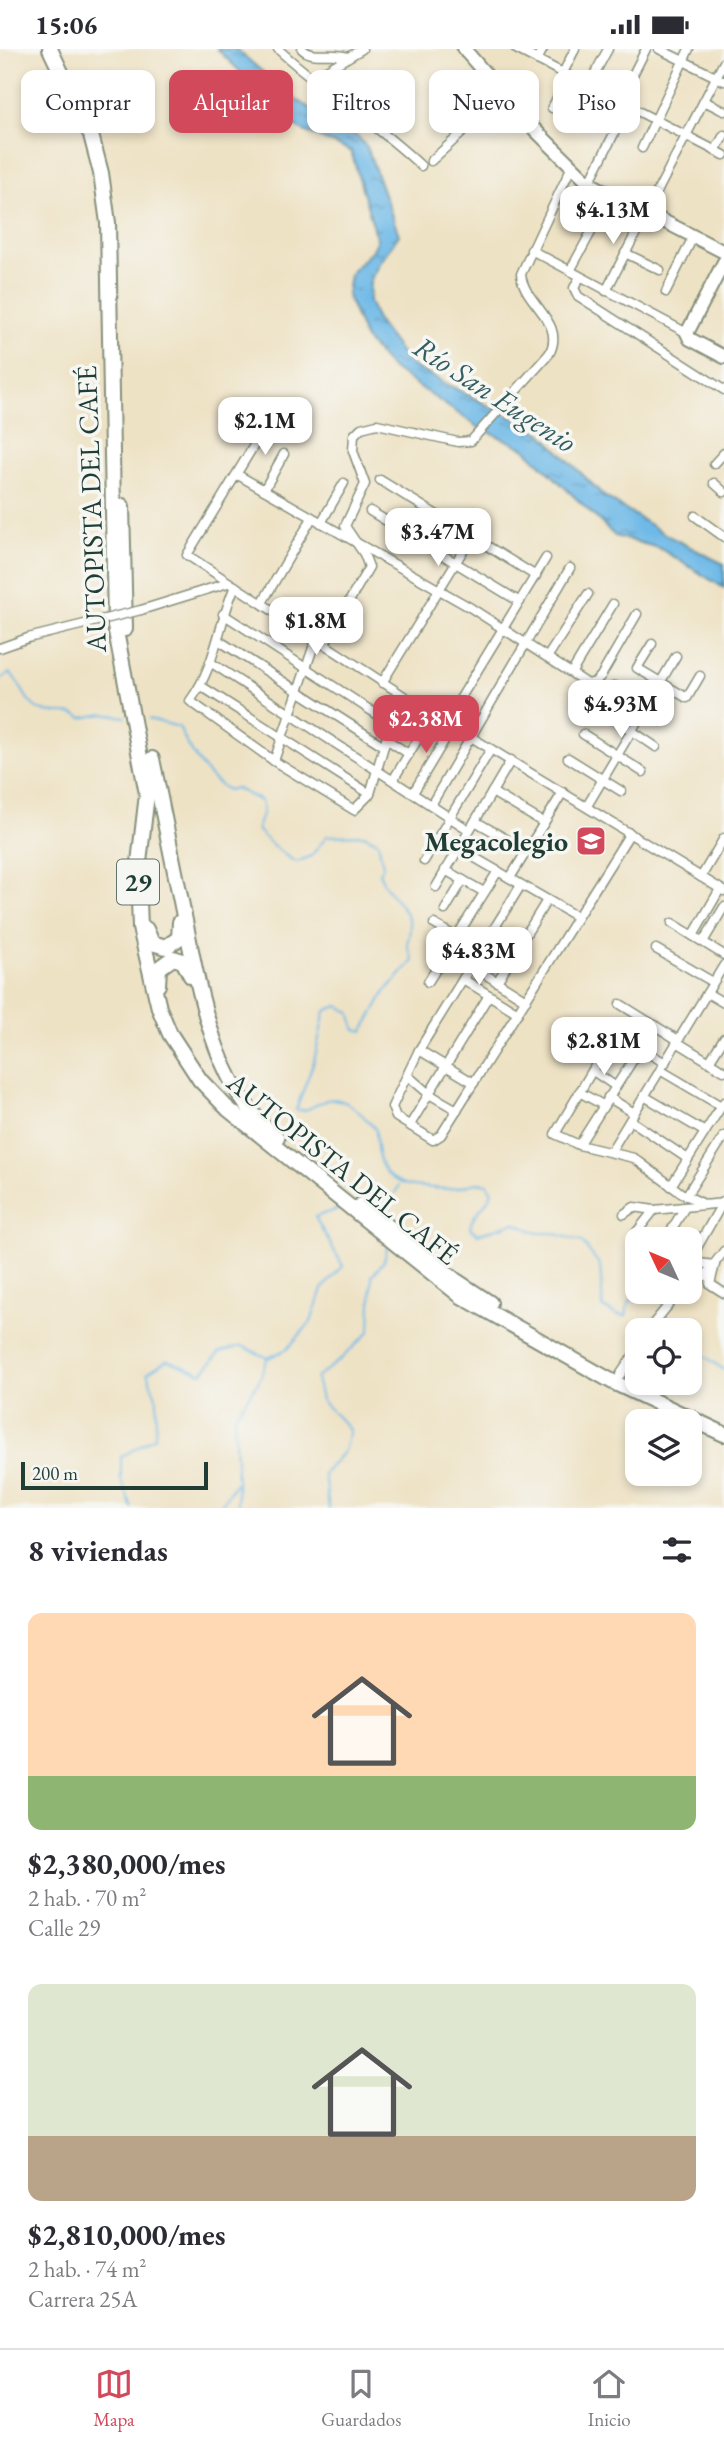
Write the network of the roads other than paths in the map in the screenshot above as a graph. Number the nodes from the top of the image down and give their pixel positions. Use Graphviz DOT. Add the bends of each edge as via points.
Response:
graph roads {
  1 [pos="50,49"];
  2 [pos="59,49"];
  3 [pos="278,49"];
  4 [pos="302,49"];
  5 [pos="362,49"];
  6 [pos="464,49"];
  7 [pos="516,49"];
  8 [pos="543,49"];
  9 [pos="575,49"];
  10 [pos="608,49"];
  11 [pos="646,49"];
  12 [pos="659,49"];
  13 [pos="690,49"];
  14 [pos="333,50"];
  15 [pos="348,57"];
  16 [pos="537,60"];
  17 [pos="684,61"];
  18 [pos="724,62"];
  19 [pos="326,70"];
  20 [pos="482,70"];
  21 [pos="557,70"];
  22 [pos="567,70"];
  23 [pos="597,70"];
  24 [pos="638,70"];
  25 [pos="307,73"];
  26 [pos="720,79"];
  27 [pos="704,101"];
  28 [pos="724,111"];
  29 [pos="640,113"];
  30 [pos="654,120"];
  31 [pos="384,133"];
  32 [pos="462,133"];
  33 [pos="538,133"];
  34 [pos="611,133"];
  35 [pos="724,135"];
  36 [pos="686,136"];
  37 [pos="642,148"];
  38 [pos="720,153"];
  39 [pos="431,161"];
  40 [pos="421,166"];
  41 [pos="571,168"];
  42 [pos="589,183"];
  43 [pos="610,197"];
  44 [pos="645,215"];
  45 [pos="693,237"];
  46 [pos="531,250"];
  47 [pos="724,252"];
  48 [pos="625,253"];
  49 [pos="724,262"];
  50 [pos="660,270"];
  51 [pos="569,271"];
  52 [pos="580,277"];
  53 [pos="606,291"];
  54 [pos="666,292"];
  55 [pos="687,334"];
  56 [pos="724,357"];
  57 [pos="724,390"];
  58 [pos="267,424"];
  59 [pos="284,454"];
  60 [pos="238,475"];
  61 [pos="380,480"];
  62 [pos="344,483"];
  63 [pos="714,483"];
  64 [pos="264,490"];
  65 [pos="724,492"];
  66 [pos="370,511"];
  67 [pos="695,516"];
  68 [pos="312,518"];
  69 [pos="321,523"];
  70 [pos="472,536"];
  71 [pos="724,537"];
  72 [pos="354,542"];
  73 [pos="546,558"];
  74 [pos="456,562"];
  75 [pos="570,568"];
  76 [pos="536,576"];
  77 [pos="231,584"];
  78 [pos="439,590"];
  79 [pos="588,594"];
  80 [pos="520,602"];
  81 [pos="262,603"];
  82 [pos="613,604"];
  83 [pos="223,614"];
  84 [pos="637,614"];
  85 [pos="504,628"];
  86 [pos="316,639"];
  87 [pos="218,640"];
  88 [pos="526,642"];
  89 [pos="652,644"];
  90 [pos="324,645"];
  91 [pos="0,648"];
  92 [pos="548,656"];
  93 [pos="676,656"];
  94 [pos="212,664"];
  95 [pos="306,668"];
  96 [pos="572,672"];
  97 [pos="700,676"];
  98 [pos="382,683"];
  99 [pos="660,683"];
  100 [pos="201,686"];
  101 [pos="615,686"];
  102 [pos="298,691"];
  103 [pos="407,698"];
  104 [pos="647,705"];
  105 [pos="601,710"];
  106 [pos="292,712"];
  107 [pos="433,714"];
  108 [pos="663,715"];
  109 [pos="449,724"];
  110 [pos="393,725"];
  111 [pos="632,730"];
  112 [pos="583,734"];
  113 [pos="282,737"];
  114 [pos="470,737"];
  115 [pos="385,743"];
  116 [pos="656,747"];
  117 [pos="491,749"];
  118 [pos="409,754"];
  119 [pos="618,754"];
  120 [pos="568,758"];
  121 [pos="511,760"];
  122 [pos="274,761"];
  123 [pos="377,770"];
  124 [pos="643,772"];
  125 [pos="393,780"];
  126 [pos="603,780"];
  127 [pos="621,791"];
  128 [pos="492,792"];
  129 [pos="563,792"];
  130 [pos="413,793"];
  131 [pos="370,794"];
  132 [pos="431,805"];
  133 [pos="587,806"];
  134 [pos="451,818"];
  135 [pos="475,821"];
  136 [pos="544,823"];
  137 [pos="144,826"];
  138 [pos="165,828"];
  139 [pos="469,829"];
  140 [pos="630,832"];
  141 [pos="724,838"];
  142 [pos="458,848"];
  143 [pos="721,848"];
  144 [pos="527,851"];
  145 [pos="424,861"];
  146 [pos="445,870"];
  147 [pos="498,871"];
  148 [pos="701,877"];
  149 [pos="510,878"];
  150 [pos="463,880"];
  151 [pos="521,885"];
  152 [pos="436,887"];
  153 [pos="722,890"];
  154 [pos="484,892"];
  155 [pos="547,900"];
  156 [pos="724,907"];
  157 [pos="445,910"];
  158 [pos="577,917"];
  159 [pos="672,923"];
  160 [pos="434,924"];
  161 [pos="693,936"];
  162 [pos="456,937"];
  163 [pos="703,942"];
  164 [pos="656,949"];
  165 [pos="447,950"];
  166 [pos="724,955"];
  167 [pos="471,966"];
  168 [pos="723,969"];
  169 [pos="463,979"];
  170 [pos="428,982"];
  171 [pos="498,982"];
  172 [pos="713,982"];
  173 [pos="707,993"];
  174 [pos="489,995"];
  175 [pos="526,1000"];
  176 [pos="724,1003"];
  177 [pos="620,1004"];
  178 [pos="518,1013"];
  179 [pos="655,1025"];
  180 [pos="606,1027"];
  181 [pos="615,1032"];
  182 [pos="724,1038"];
  183 [pos="678,1041"];
  184 [pos="641,1048"];
  185 [pos="419,1050"];
  186 [pos="709,1062"];
  187 [pos="446,1066"];
  188 [pos="662,1067"];
  189 [pos="593,1071"];
  190 [pos="724,1071"];
  191 [pos="229,1075"];
  192 [pos="407,1075"];
  193 [pos="474,1083"];
  194 [pos="615,1086"];
  195 [pos="208,1090"];
  196 [pos="579,1092"];
  197 [pos="429,1094"];
  198 [pos="644,1096"];
  199 [pos="605,1101"];
  200 [pos="723,1104"];
  201 [pos="457,1110"];
  202 [pos="632,1117"];
  203 [pos="410,1125"];
  204 [pos="705,1132"];
  205 [pos="723,1140"];
  206 [pos="579,1145"];
  207 [pos="611,1151"];
  208 [pos="688,1159"];
  209 [pos="671,1186"];
  210 [pos="686,1196"];
  211 [pos="723,1203"];
  212 [pos="704,1204"];
  213 [pos="685,1206"];
  214 [pos="654,1210"];
  215 [pos="624,1214"];
  216 [pos="641,1227"];
  217 [pos="673,1227"];
  218 [pos="702,1240"];
  219 [pos="721,1259"];
  220 [pos="702,1260"];
  221 [pos="702,1278"];
  222 [pos="724,1293"];
  223 [pos="670,1304"];
  224 [pos="658,1318"];
  225 [pos="625,1368"];
  226 [pos="620,1375"];
  227 [pos="724,1425"];
  228 [pos="724,1434"];
  1 -- 137 [label="highway, AUTOPISTA DEL CAFÉ / 29" via="90,135 105,198 115,626 145,769"];
  2 -- 138 [label="highway, AUTOPISTA DEL CAFÉ / 29" via="91,116 109,174 117,253 125,624"];
  3 -- 25 [label="street"];
  4 -- 14 [label="street" via="314,56"];
  5 -- 15 [label="street"];
  6 -- 20 [label="main road"];
  7 -- 16 [label="street"];
  8 -- 16 [label="street"];
  9 -- 22 [label="street"];
  10 -- 23 [label="street"];
  11 -- 24 [label="street"];
  12 -- 17 [label="street"];
  13 -- 17 [label="street"];
  14 -- 15 [label="street"];
  15 -- 19 [label="street"];
  16 -- 21 [label="street"];
  17 -- 26 [label="street"];
  17 -- 30 [label="street"];
  18 -- 26 [label="street"];
  26 -- 27 [label="street"];
  27 -- 28 [label="street"];
  27 -- 36 [label="street"];
  29 -- 30 [label="street"];
  30 -- 36 [label="street"];
  30 -- 37 [label="street"];
  31 -- 40 [label="street"];
  32 -- 39 [label="street"];
  33 -- 41 [label="main road"];
  34 -- 42 [label="street"];
  35 -- 38 [label="street"];
  36 -- 38 [label="street"];
  36 -- 44 [label="street"];
  41 -- 42 [label="main road"];
  41 -- 46 [label="street"];
  42 -- 43 [label="main road"];
  43 -- 44 [label="main road"];
  43 -- 51 [label="street"];
  44 -- 45 [label="main road"];
  44 -- 48 [label="street"];
  45 -- 47 [label="main road"];
  45 -- 54 [label="street"];
  46 -- 51 [label="street"];
  46 -- 72 [label="street" via="521,274 551,326 553,343 548,354 481,432 464,442 377,424 361,428 351,443 365,484 345,526"];
  48 -- 50 [label="street"];
  48 -- 53 [label="street"];
  49 -- 55 [label="main road"];
  51 -- 52 [label="street"];
  52 -- 53 [label="street"];
  52 -- 57 [label="street" via="574,288 578,296"];
  53 -- 55 [label="street"];
  55 -- 56 [label="main road"];
  58 -- 60 [label="street"];
  59 -- 64 [label="street"];
  60 -- 64 [label="street"];
  60 -- 77 [label="street" via="187,555"];
  61 -- 70 [label="street"];
  62 -- 69 [label="street"];
  63 -- 65 [label="street"];
  64 -- 68 [label="street"];
  66 -- 74 [label="street"];
  67 -- 71 [label="street"];
  68 -- 69 [label="street"];
  68 -- 81 [label="street"];
  69 -- 72 [label="street"];
  70 -- 74 [label="street"];
  70 -- 76 [label="street"];
  72 -- 78 [label="street"];
  72 -- 90 [label="street" via="368,561 368,574"];
  73 -- 76 [label="street"];
  74 -- 78 [label="street"];
  74 -- 80 [label="street"];
  75 -- 88 [label="street"];
  76 -- 80 [label="street"];
  77 -- 81 [label="street"];
  77 -- 83 [label="street"];
  77 -- 91 [label="street, bridge"];
  78 -- 85 [label="street"];
  78 -- 98 [label="street"];
  79 -- 92 [label="street"];
  80 -- 85 [label="street"];
  81 -- 86 [label="street"];
  82 -- 96 [label="street"];
  83 -- 87 [label="street"];
  83 -- 95 [label="street"];
  84 -- 96 [label="street" via="595,682 588,684"];
  85 -- 88 [label="street"];
  85 -- 109 [label="street"];
  86 -- 90 [label="street"];
  86 -- 95 [label="street"];
  87 -- 94 [label="street"];
  87 -- 102 [label="street"];
  88 -- 92 [label="street"];
  88 -- 114 [label="street"];
  89 -- 99 [label="street" via="637,668"];
  90 -- 98 [label="street"];
  92 -- 96 [label="street"];
  93 -- 99 [label="street"];
  94 -- 100 [label="street"];
  94 -- 106 [label="street"];
  95 -- 102 [label="street"];
  95 -- 110 [label="street"];
  97 -- 99 [label="street" via="687,698"];
  98 -- 103 [label="street"];
  99 -- 104 [label="street"];
  100 -- 113 [label="street"];
  100 -- 122 [label="street" via="190,701"];
  101 -- 104 [label="street"];
  102 -- 106 [label="street"];
  102 -- 115 [label="street"];
  103 -- 107 [label="street"];
  103 -- 110 [label="street"];
  104 -- 108 [label="street"];
  104 -- 111 [label="street"];
  105 -- 111 [label="street"];
  106 -- 113 [label="street"];
  106 -- 123 [label="street"];
  107 -- 109 [label="street"];
  107 -- 118 [label="street"];
  109 -- 114 [label="street"];
  109 -- 130 [label="street"];
  110 -- 115 [label="street"];
  111 -- 116 [label="street"];
  111 -- 119 [label="street"];
  112 -- 119 [label="street"];
  113 -- 122 [label="street"];
  113 -- 131 [label="street"];
  114 -- 117 [label="street"];
  114 -- 132 [label="street"];
  115 -- 118 [label="street"];
  115 -- 123 [label="street"];
  117 -- 121 [label="street"];
  117 -- 134 [label="street"];
  118 -- 125 [label="street"];
  119 -- 124 [label="street"];
  119 -- 126 [label="street"];
  120 -- 126 [label="street"];
  121 -- 128 [label="street"];
  121 -- 129 [label="street"];
  122 -- 131 [label="street" via="354,810"];
  123 -- 125 [label="street"];
  123 -- 131 [label="street"];
  125 -- 130 [label="street"];
  126 -- 127 [label="street"];
  126 -- 133 [label="street"];
  128 -- 135 [label="street"];
  128 -- 136 [label="street"];
  129 -- 133 [label="street"];
  129 -- 136 [label="street"];
  130 -- 132 [label="street"];
  132 -- 134 [label="street"];
  133 -- 140 [label="street"];
  134 -- 139 [label="street"];
  134 -- 145 [label="street"];
  135 -- 139 [label="street"];
  135 -- 144 [label="street"];
  136 -- 144 [label="street"];
  137 -- 138 [label="highway" via="145,922 149,939 160,947 176,942 181,932"];
  137 -- 195 [label="highway, AUTOPISTA DEL CAFÉ / 29" via="137,904 146,960 170,1034"];
  138 -- 191 [label="highway, AUTOPISTA DEL CAFÉ / 29" via="203,1002"];
  139 -- 142 [label="street"];
  140 -- 148 [label="street"];
  140 -- 158 [label="street"];
  141 -- 143 [label="street"];
  142 -- 146 [label="street"];
  142 -- 147 [label="street"];
  143 -- 148 [label="street"];
  144 -- 149 [label="street"];
  146 -- 150 [label="street"];
  146 -- 152 [label="street"];
  147 -- 149 [label="street"];
  147 -- 154 [label="street"];
  148 -- 153 [label="street"];
  149 -- 151 [label="street"];
  150 -- 154 [label="street"];
  150 -- 157 [label="street"];
  151 -- 155 [label="street"];
  151 -- 167 [label="street"];
  153 -- 161 [label="street"];
  154 -- 162 [label="street"];
  155 -- 158 [label="street"];
  155 -- 171 [label="street"];
  156 -- 163 [label="street"];
  158 -- 175 [label="street"];
  159 -- 161 [label="street"];
  160 -- 162 [label="street"];
  161 -- 163 [label="street"];
  162 -- 165 [label="street"];
  163 -- 166 [label="street"];
  164 -- 172 [label="street"];
  165 -- 167 [label="street"];
  165 -- 170 [label="street"];
  167 -- 169 [label="street"];
  167 -- 171 [label="street"];
  168 -- 172 [label="street"];
  169 -- 174 [label="street"];
  169 -- 185 [label="street"];
  171 -- 175 [label="street"];
  172 -- 173 [label="street"];
  173 -- 176 [label="street"];
  173 -- 183 [label="street"];
  174 -- 178 [label="street"];
  174 -- 187 [label="street"];
  175 -- 178 [label="street"];
  177 -- 179 [label="street"];
  178 -- 193 [label="street"];
  179 -- 183 [label="street"];
  179 -- 184 [label="street"];
  180 -- 181 [label="street"];
  181 -- 184 [label="street"];
  181 -- 189 [label="street"];
  182 -- 186 [label="street"];
  183 -- 186 [label="street"];
  183 -- 188 [label="street"];
  184 -- 188 [label="street"];
  184 -- 194 [label="street"];
  185 -- 187 [label="street"];
  185 -- 192 [label="street"];
  186 -- 190 [label="street"];
  187 -- 193 [label="street"];
  187 -- 197 [label="street"];
  188 -- 198 [label="street"];
  188 -- 200 [label="street"];
  189 -- 194 [label="street"];
  189 -- 196 [label="street"];
  191 -- 195 [label="highway" via="200,1009 188,966 178,958 167,960 157,978 168,1016"];
  191 -- 226 [label="highway, AUTOPISTA DEL CAFÉ / 29" via="244,1104 269,1132 455,1280 498,1309"];
  192 -- 197 [label="street"];
  192 -- 203 [label="street" via="392,1113"];
  193 -- 201 [label="street"];
  194 -- 199 [label="street"];
  195 -- 228 [label="highway, AUTOPISTA DEL CAFÉ / 29" via="238,1119 461,1296 613,1382"];
  196 -- 199 [label="street"];
  196 -- 206 [label="street" via="555,1134"];
  197 -- 201 [label="street"];
  197 -- 203 [label="street"];
  198 -- 202 [label="street"];
  198 -- 204 [label="street"];
  199 -- 202 [label="street"];
  199 -- 206 [label="street"];
  200 -- 204 [label="street"];
  201 -- 203 [label="street" via="437,1140"];
  202 -- 207 [label="street"];
  202 -- 208 [label="street"];
  204 -- 208 [label="street"];
  205 -- 210 [label="street"];
  206 -- 207 [label="street"];
  207 -- 209 [label="street" via="643,1162"];
  208 -- 209 [label="street"];
  209 -- 210 [label="street"];
  210 -- 212 [label="street"];
  211 -- 212 [label="street"];
  211 -- 218 [label="street"];
  212 -- 213 [label="street"];
  213 -- 214 [label="street"];
  213 -- 217 [label="street"];
  214 -- 215 [label="street" via="634,1207"];
  214 -- 216 [label="street"];
  219 -- 220 [label="street"];
  219 -- 221 [label="street"];
  219 -- 222 [label="street" via="710,1284"];
  223 -- 224 [label="street"];
  225 -- 226 [label="street"];
  226 -- 227 [label="highway, AUTOPISTA DEL CAFÉ / 29"];
}
